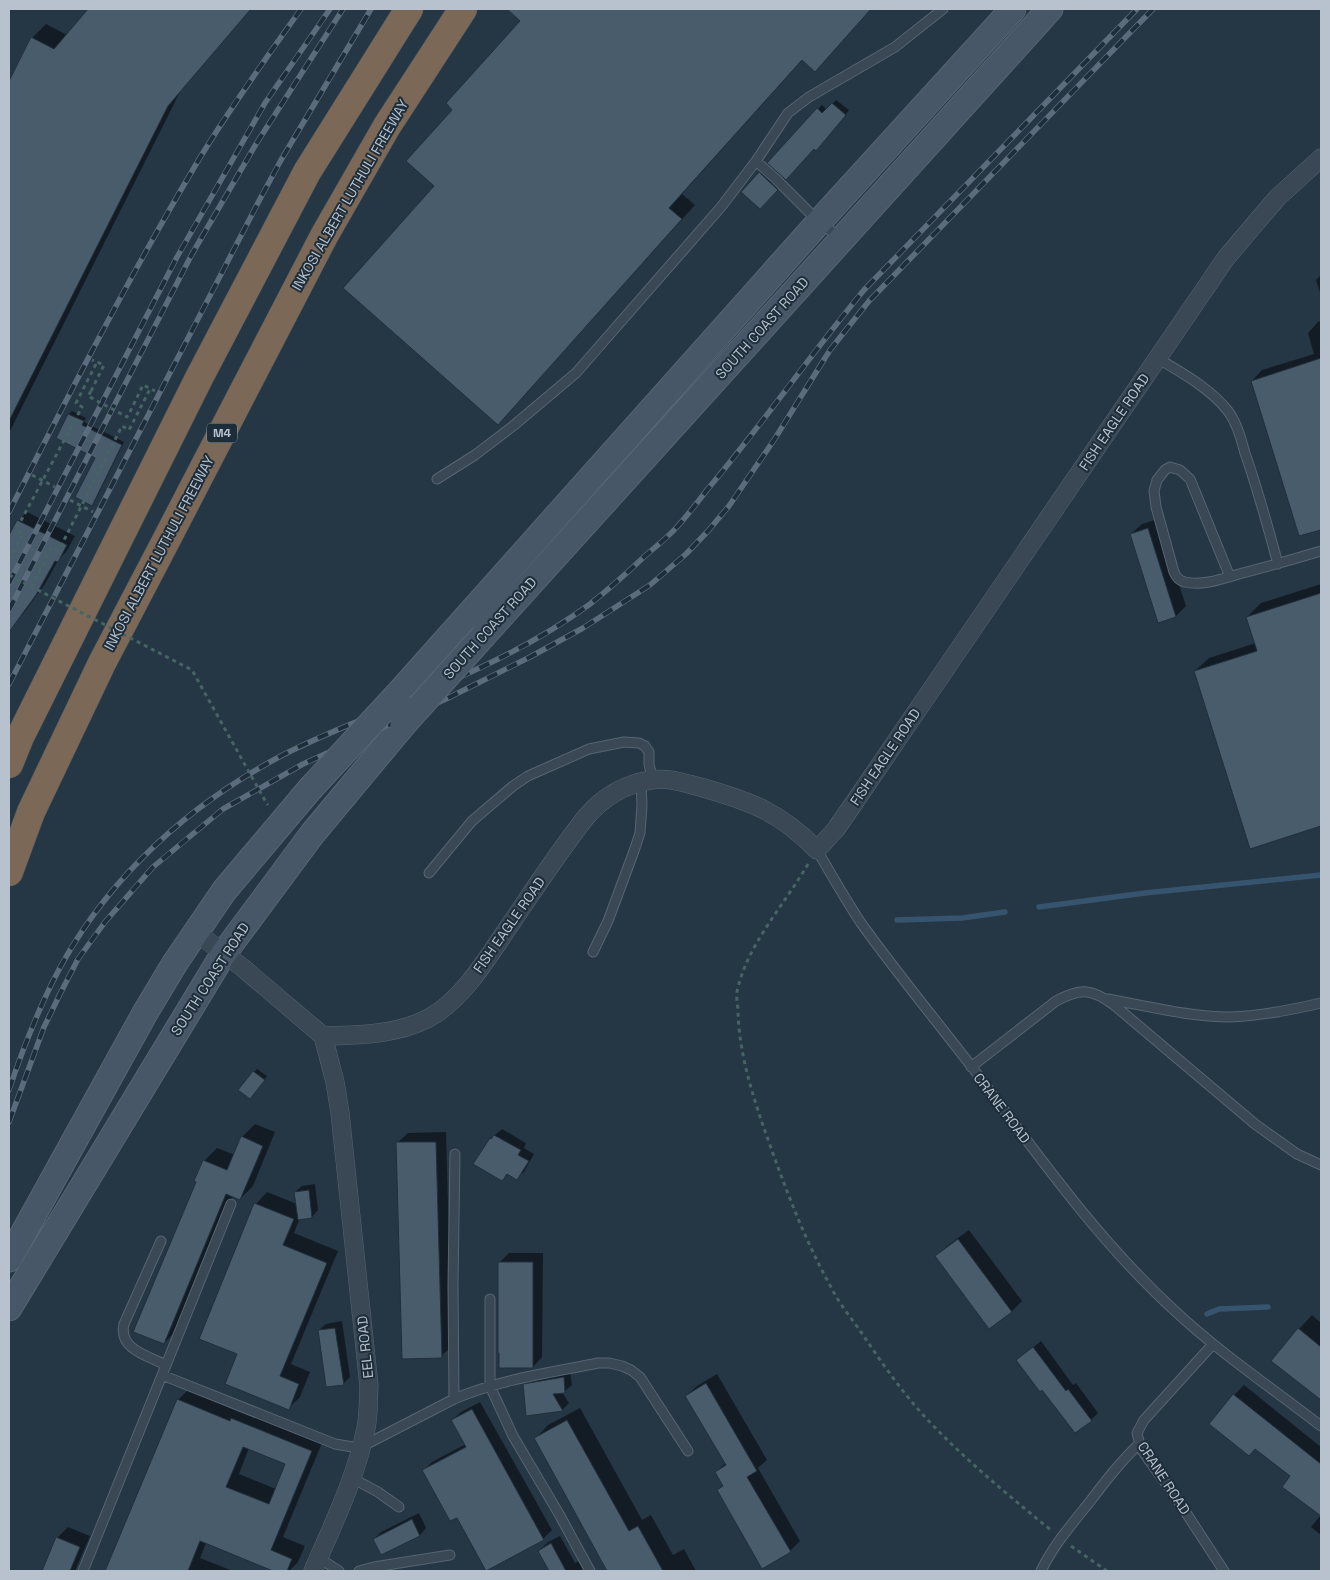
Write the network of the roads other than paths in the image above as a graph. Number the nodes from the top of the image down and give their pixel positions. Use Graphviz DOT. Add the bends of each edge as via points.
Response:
graph roads {
  1 [pos="409,9"];
  2 [pos="463,9"];
  3 [pos="943,9"];
  4 [pos="1012,9"];
  5 [pos="1050,9"];
  6 [pos="1321,158"];
  7 [pos="756,161"];
  8 [pos="819,222"];
  9 [pos="842,239"];
  10 [pos="1157,358"];
  11 [pos="437,479"];
  12 [pos="1321,551"];
  13 [pos="1278,564"];
  14 [pos="1230,577"];
  15 [pos="9,764"];
  16 [pos="647,780"];
  17 [pos="817,850"];
  18 [pos="9,872"];
  19 [pos="429,873"];
  20 [pos="196,932"];
  21 [pos="593,952"];
  22 [pos="224,953"];
  23 [pos="1105,998"];
  24 [pos="1321,1003"];
  25 [pos="323,1036"];
  26 [pos="971,1067"];
  27 [pos="455,1154"];
  28 [pos="1321,1165"];
  29 [pos="231,1204"];
  30 [pos="161,1241"];
  31 [pos="9,1259"];
  32 [pos="490,1299"];
  33 [pos="9,1308"];
  34 [pos="1213,1344"];
  35 [pos="166,1365"];
  36 [pos="162,1375"];
  37 [pos="490,1386"];
  38 [pos="454,1399"];
  39 [pos="1321,1426"];
  40 [pos="1139,1444"];
  41 [pos="361,1447"];
  42 [pos="688,1451"];
  43 [pos="352,1478"];
  44 [pos="399,1507"];
  45 [pos="450,1555"];
  46 [pos="316,1565"];
  47 [pos="84,1571"];
  48 [pos="339,1571"];
  49 [pos="359,1571"];
  50 [pos="590,1571"];
  51 [pos="1041,1571"];
  52 [pos="1224,1571"];
  1 -- 15 [label="highway" via="307,172 199,378"];
  2 -- 18 [label="highway, INKOSI ALBERT LUTHULI FREEWAY / M4" via="387,126 324,236 102,662 31,812"];
  3 -- 7 [label="lane" via="895,47 809,97 788,113"];
  4 -- 8 [label="street, SOUTH COAST ROAD"];
  5 -- 9 [label="street, SOUTH COAST ROAD"];
  6 -- 10 [label="street, FISH EAGLE ROAD" via="1252,226"];
  7 -- 8 [label="lane"];
  7 -- 11 [label="lane" via="721,207 576,373 513,426"];
  8 -- 9 [label="lane"];
  8 -- 20 [label="street, SOUTH COAST ROAD, bridge" via="310,789 224,892"];
  9 -- 22 [label="street, SOUTH COAST ROAD, bridge" via="403,725 313,833"];
  10 -- 13 [label="lane" via="1203,388 1229,412 1254,478"];
  10 -- 17 [label="street, FISH EAGLE ROAD" via="854,803"];
  12 -- 13 [label="lane"];
  13 -- 14 [label="lane"];
  14 -- 14 [label="lane" via="1190,479 1180,470 1170,467 1155,485 1154,499 1176,577 1184,582 1200,583"];
  16 -- 17 [label="street, FISH EAGLE ROAD" via="672,780 744,801 780,818"];
  16 -- 19 [label="lane" via="649,752 642,744 624,742 589,749 512,786 472,821"];
  16 -- 21 [label="lane" via="640,833 608,921"];
  16 -- 25 [label="street, FISH EAGLE ROAD" via="625,786 605,798 586,817 492,951 450,1003 428,1018 394,1030"];
  17 -- 26 [label="lane, CRANE ROAD" via="870,935"];
  20 -- 22 [label="street"];
  20 -- 31 [label="street, SOUTH COAST ROAD" via="145,1013"];
  22 -- 25 [label="street"];
  22 -- 33 [label="street, SOUTH COAST ROAD"];
  23 -- 24 [label="lane" via="1227,1017"];
  23 -- 26 [label="lane" via="1086,992 1071,993"];
  23 -- 28 [label="lane" via="1255,1124 1297,1154"];
  25 -- 41 [label="street, EEL ROAD" via="336,1082 369,1386"];
  26 -- 34 [label="lane, CRANE ROAD" via="1038,1157 1114,1249"];
  27 -- 38 [label="lane"];
  29 -- 35 [label="lane"];
  30 -- 35 [label="lane" via="122,1333 130,1347"];
  32 -- 37 [label="lane"];
  34 -- 39 [label="lane, CRANE ROAD"];
  34 -- 40 [label="lane, CRANE ROAD" via="1144,1420 1137,1432"];
  35 -- 36 [label="lane"];
  36 -- 41 [label="lane" via="336,1444"];
  36 -- 47 [label="lane"];
  37 -- 38 [label="lane"];
  37 -- 42 [label="lane" via="598,1364 622,1366 640,1377"];
  37 -- 50 [label="lane" via="513,1436"];
  38 -- 41 [label="lane"];
  40 -- 51 [label="lane" via="1124,1458 1061,1538"];
  40 -- 52 [label="lane, CRANE ROAD"];
  41 -- 43 [label="street, EEL ROAD"];
  43 -- 44 [label="lane"];
  43 -- 46 [label="street, EEL ROAD"];
  45 -- 49 [label="lane"];
  46 -- 48 [label="lane"];
}
